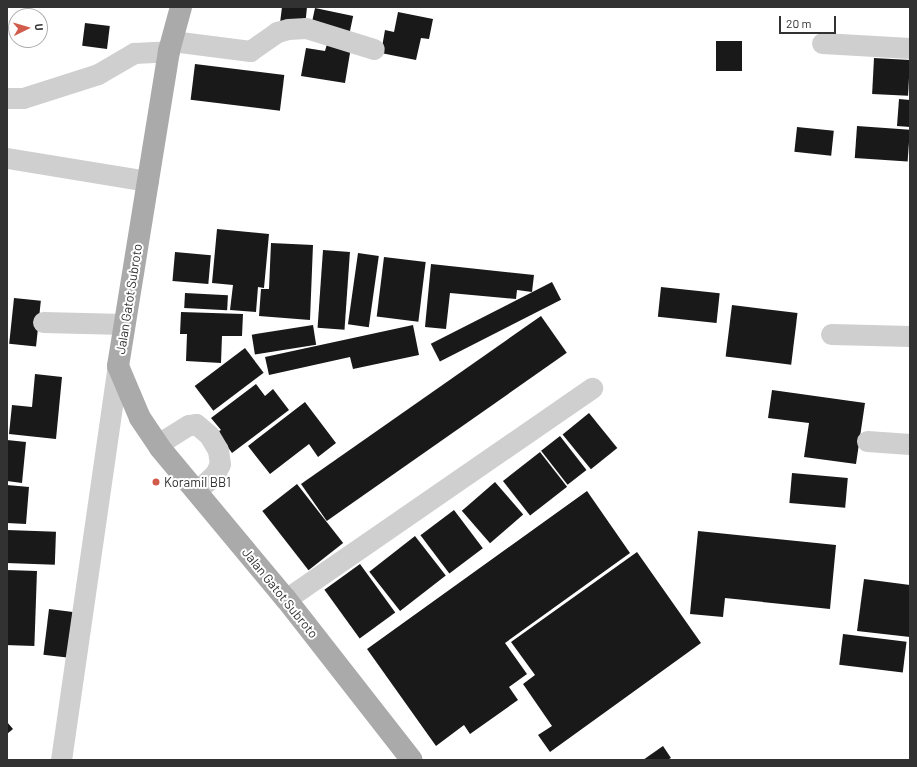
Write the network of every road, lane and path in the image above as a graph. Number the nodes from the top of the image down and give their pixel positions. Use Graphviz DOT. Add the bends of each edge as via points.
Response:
graph roads {
  1 [pos="174,7"];
  2 [pos="181,7"];
  3 [pos="172,41"];
  4 [pos="822,43"];
  5 [pos="910,48"];
  6 [pos="374,49"];
  7 [pos="7,98"];
  8 [pos="7,158"];
  9 [pos="148,181"];
  10 [pos="43,322"];
  11 [pos="124,324"];
  12 [pos="831,334"];
  13 [pos="910,336"];
  14 [pos="118,366"];
  15 [pos="592,388"];
  16 [pos="867,442"];
  17 [pos="158,444"];
  18 [pos="910,444"];
  19 [pos="197,491"];
  20 [pos="286,599"];
  21 [pos="61,760"];
  22 [pos="412,760"];
  1 -- 3 [label="main road"];
  2 -- 3 [label="main road, Jalan Gatot Subroto"];
  3 -- 6 [label="street" via="250,51 277,32 306,28"];
  3 -- 7 [label="street" via="134,53 98,74 23,98"];
  3 -- 9 [label="main road, Jalan Gatot Subroto"];
  4 -- 5 [label="street"];
  8 -- 9 [label="street"];
  9 -- 11 [label="main road, Jalan Gatot Subroto"];
  10 -- 11 [label="street"];
  11 -- 14 [label="main road, Jalan Gatot Subroto"];
  12 -- 13 [label="street"];
  14 -- 17 [label="main road, Jalan Gatot Subroto" via="140,418"];
  14 -- 21 [label="street"];
  15 -- 20 [label="street"];
  16 -- 18 [label="street"];
  17 -- 19 [label="main road, Jalan Gatot Subroto"];
  17 -- 19 [label="street" via="189,425 196,424 209,435 218,450 220,464 215,474"];
  19 -- 20 [label="main road, Jalan Gatot Subroto"];
  20 -- 22 [label="main road, Jalan Gatot Subroto"];
}
